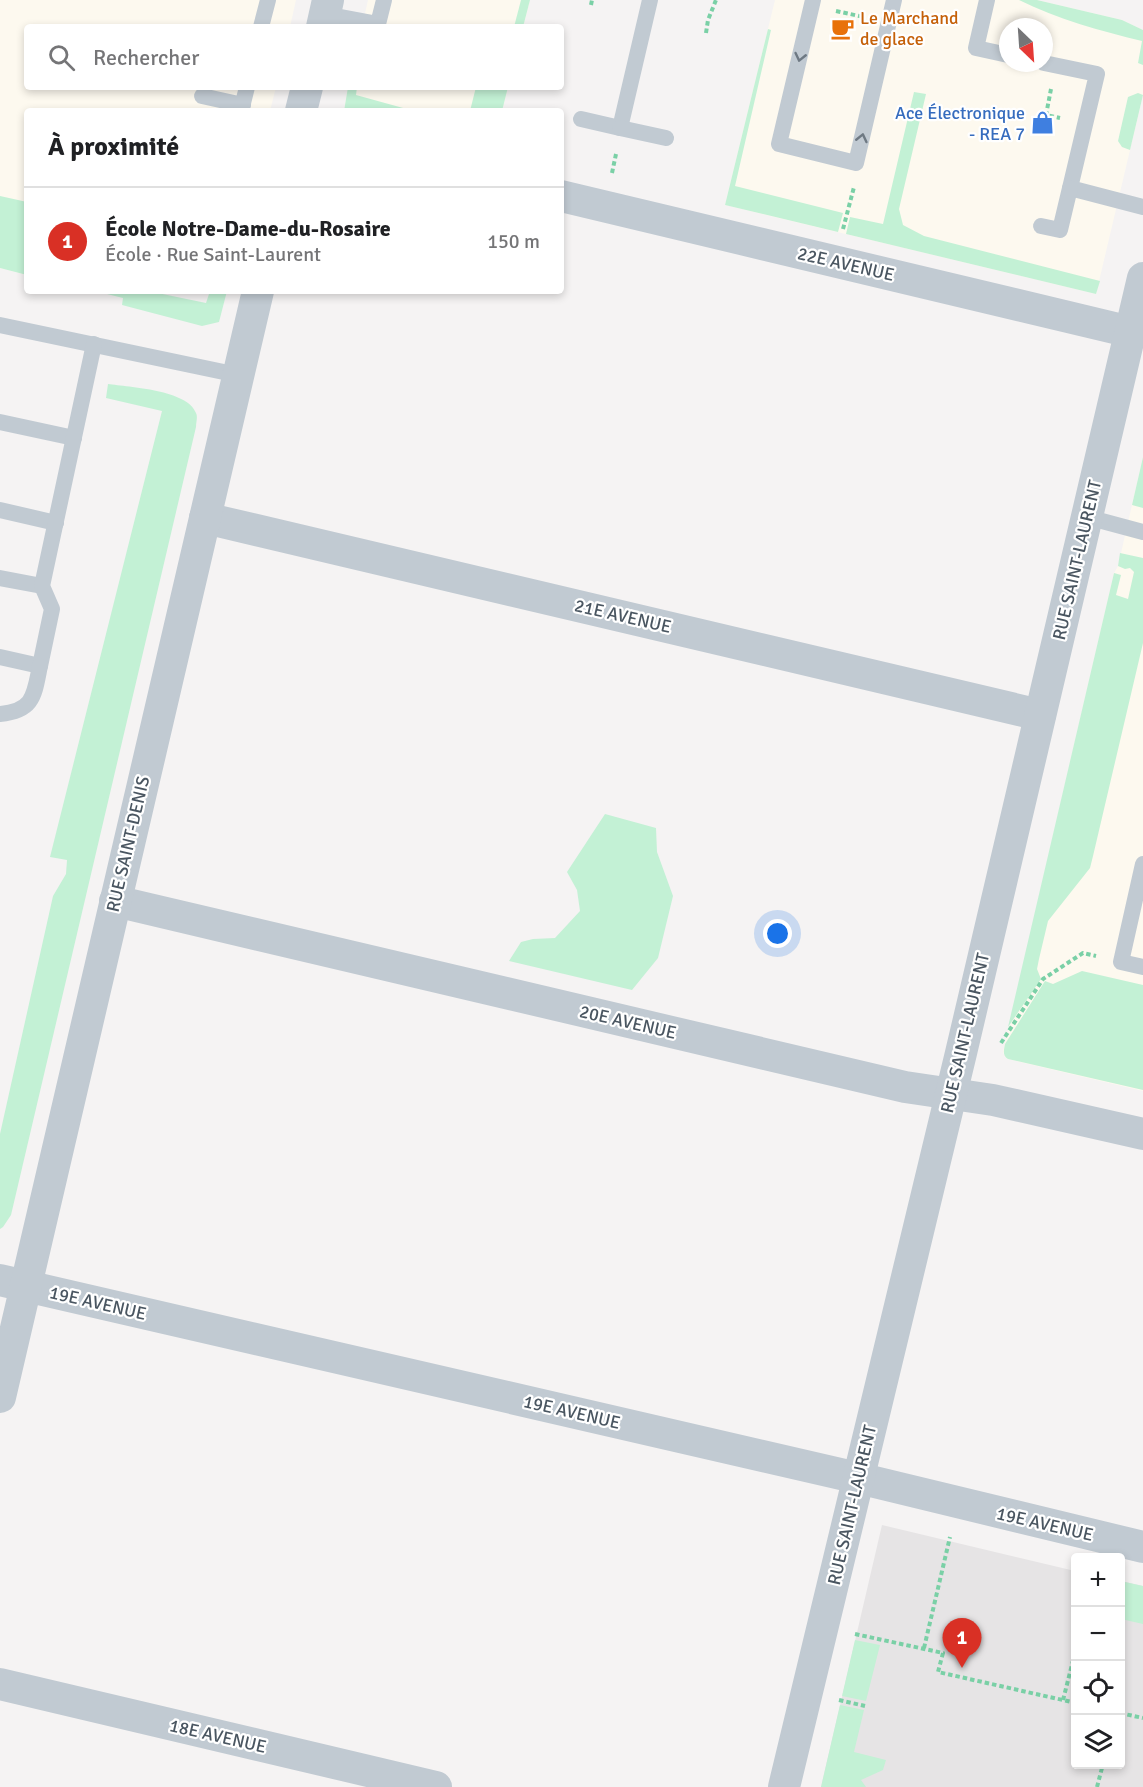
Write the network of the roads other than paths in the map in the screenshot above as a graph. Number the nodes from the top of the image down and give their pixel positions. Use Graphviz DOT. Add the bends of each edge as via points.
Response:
graph roads {
  1 [pos="268,0"];
  2 [pos="384,0"];
  3 [pos="650,0"];
  4 [pos="894,0"];
  5 [pos="987,0"];
  6 [pos="820,4"];
  7 [pos="325,14"];
  8 [pos="262,24"];
  9 [pos="370,24"];
  10 [pos="379,24"];
  11 [pos="999,53"];
  12 [pos="1053,65"];
  13 [pos="246,90"];
  14 [pos="306,90"];
  15 [pos="202,96"];
  16 [pos="242,108"];
  17 [pos="302,108"];
  18 [pos="581,119"];
  19 [pos="620,128"];
  20 [pos="666,138"];
  21 [pos="1070,188"];
  22 [pos="564,197"];
  23 [pos="1143,207"];
  24 [pos="1041,226"];
  25 [pos="1143,278"];
  26 [pos="257,294"];
  27 [pos="0,325"];
  28 [pos="1131,332"];
  29 [pos="94,344"];
  30 [pos="238,375"];
  31 [pos="0,422"];
  32 [pos="74,438"];
  33 [pos="0,510"];
  34 [pos="1087,517"];
  35 [pos="205,518"];
  36 [pos="56,523"];
  37 [pos="1143,532"];
  38 [pos="0,578"];
  39 [pos="42,586"];
  40 [pos="0,657"];
  41 [pos="40,666"];
  42 [pos="0,714"];
  43 [pos="1040,715"];
  44 [pos="1143,864"];
  45 [pos="115,901"];
  46 [pos="1143,967"];
  47 [pos="951,1095"];
  48 [pos="1143,1134"];
  49 [pos="13,1283"];
  50 [pos="0,1397"];
  51 [pos="858,1478"];
  52 [pos="1143,1547"];
  53 [pos="0,1684"];
  54 [pos="436,1787"];
  55 [pos="784,1787"];
  1 -- 8 [label="lane"];
  2 -- 10 [label="lane"];
  3 -- 19 [label="lane"];
  6 -- 4 [label="lane, one-way" via="779,144 856,163"];
  5 -- 11 [label="lane" via="976,48"];
  7 -- 9 [label="lane"];
  12 -- 21 [label="lane" via="1097,74"];
  13 -- 16 [label="lane"];
  14 -- 17 [label="street"];
  15 -- 16 [label="lane"];
  18 -- 19 [label="lane"];
  19 -- 20 [label="lane"];
  21 -- 23 [label="lane"];
  21 -- 24 [label="lane" via="1060,230"];
  22 -- 28 [label="street, 22E AVENUE"];
  25 -- 28 [label="street, RUE SAINT-LAURENT"];
  26 -- 30 [label="street, RUE SAINT-DENIS"];
  27 -- 29 [label="lane"];
  28 -- 34 [label="street, RUE SAINT-LAURENT"];
  29 -- 30 [label="lane"];
  29 -- 32 [label="lane"];
  30 -- 35 [label="street, RUE SAINT-DENIS"];
  31 -- 32 [label="lane"];
  32 -- 36 [label="lane"];
  33 -- 36 [label="lane"];
  34 -- 37 [label="lane"];
  34 -- 43 [label="street, RUE SAINT-LAURENT"];
  35 -- 43 [label="street, 21E AVENUE"];
  35 -- 45 [label="street, RUE SAINT-DENIS"];
  36 -- 39 [label="lane"];
  38 -- 39 [label="lane"];
  39 -- 41 [label="lane" via="52,609"];
  40 -- 41 [label="lane"];
  41 -- 42 [label="lane" via="33,699 13,713"];
  43 -- 47 [label="street, RUE SAINT-LAURENT"];
  44 -- 46 [label="lane" via="1121,962"];
  45 -- 47 [label="street, 20E AVENUE"];
  45 -- 49 [label="street, RUE SAINT-DENIS"];
  47 -- 48 [label="street, 20E AVENUE" via="993,1100"];
  47 -- 51 [label="street, RUE SAINT-LAURENT"];
  49 -- 50 [label="street, RUE SAINT-DENIS"];
  49 -- 51 [label="street, 19E AVENUE"];
  51 -- 52 [label="street, 19E AVENUE"];
  51 -- 55 [label="street, RUE SAINT-LAURENT"];
  53 -- 54 [label="street, 18E AVENUE"];
}
